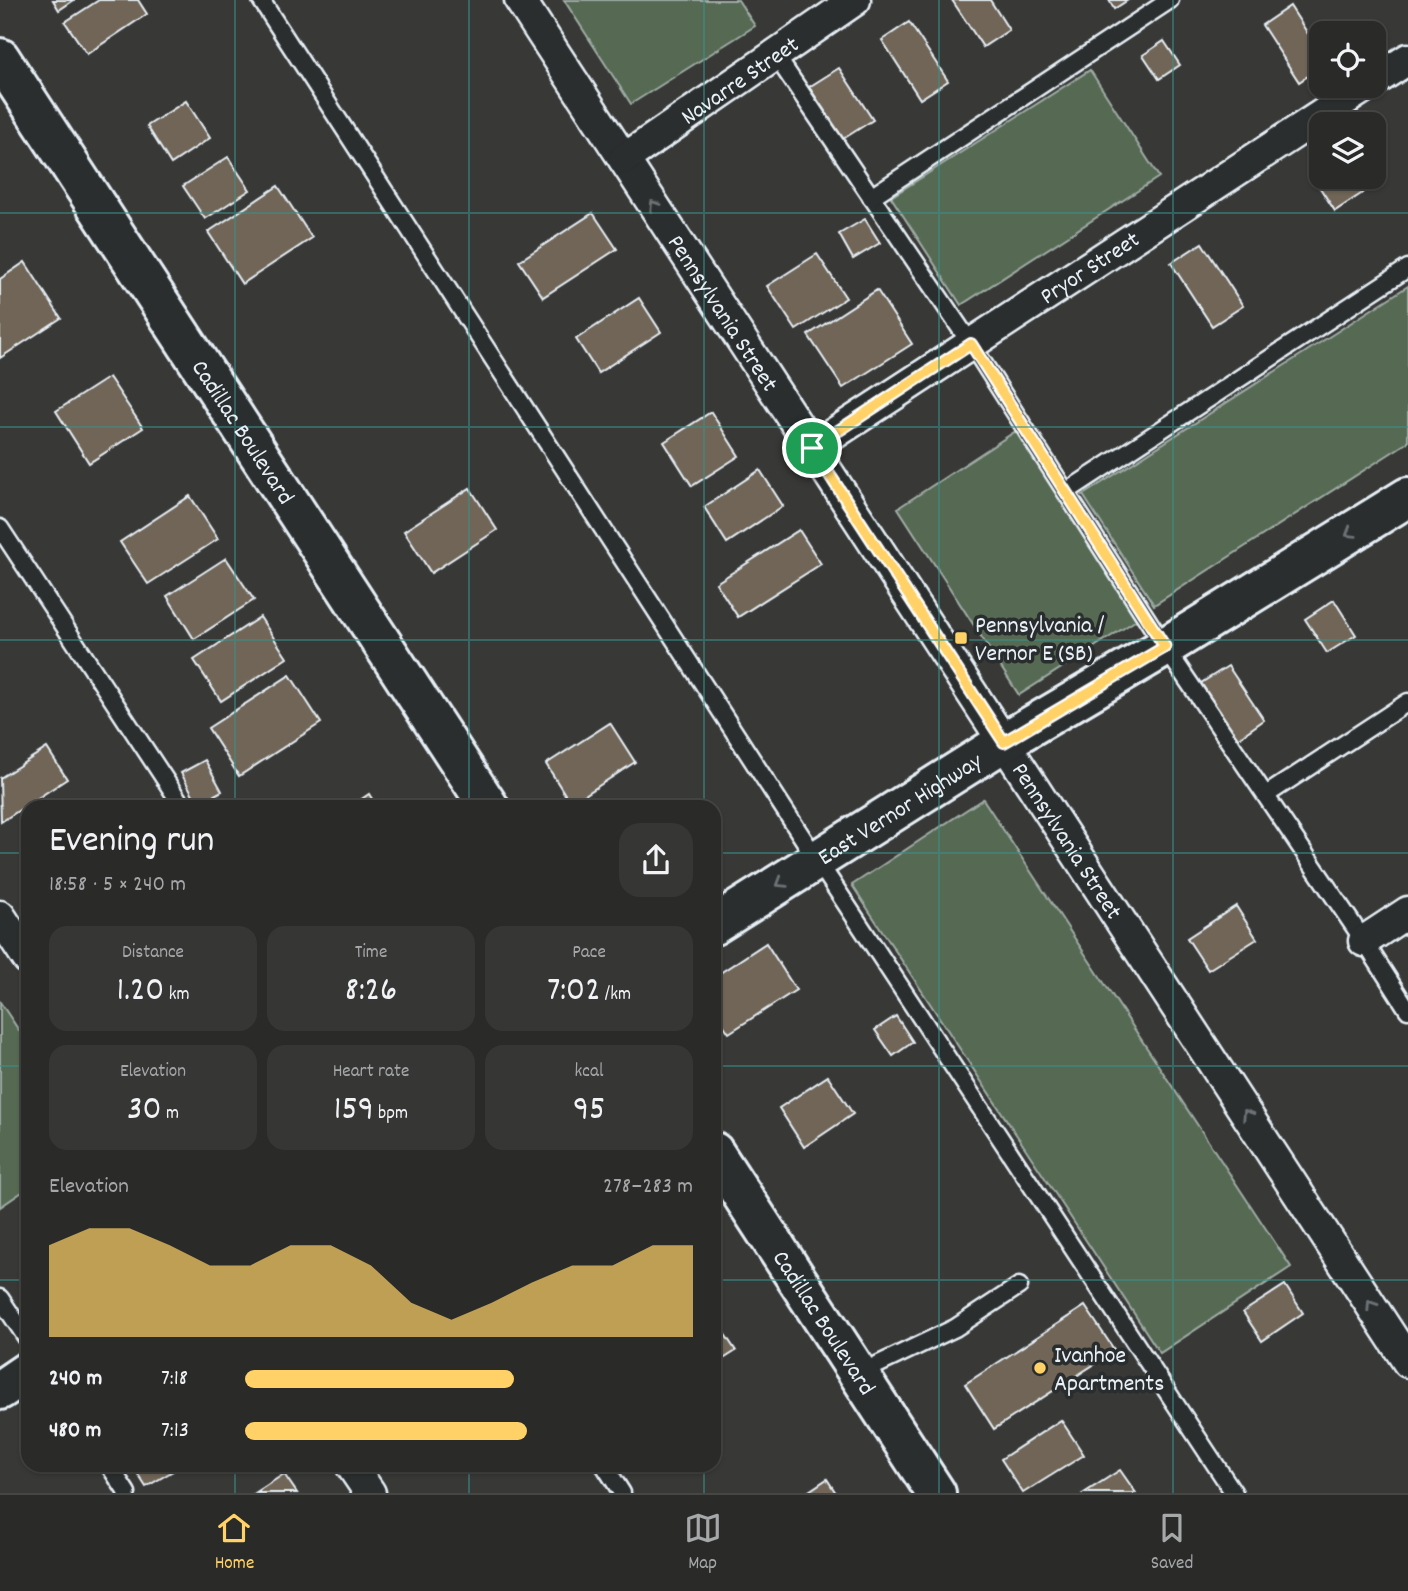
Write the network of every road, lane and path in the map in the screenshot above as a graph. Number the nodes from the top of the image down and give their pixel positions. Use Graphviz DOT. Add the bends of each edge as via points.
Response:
graph roads {
  1 [pos="261,0"];
  2 [pos="520,0"];
  3 [pos="855,0"];
  4 [pos="1170,0"];
  5 [pos="774,53"];
  6 [pos="0,58"];
  7 [pos="1408,59"];
  8 [pos="1386,73"];
  9 [pos="1348,98"];
  10 [pos="624,159"];
  11 [pos="871,197"];
  12 [pos="1408,268"];
  13 [pos="971,344"];
  14 [pos="812,448"];
  15 [pos="1066,492"];
  16 [pos="1408,497"];
  17 [pos="0,528"];
  18 [pos="1165,647"];
  19 [pos="1408,702"];
  20 [pos="1004,742"];
  21 [pos="1266,795"];
  22 [pos="178,800"];
  23 [pos="484,800"];
  24 [pos="817,860"];
  25 [pos="1408,912"];
  26 [pos="0,916"];
  27 [pos="721,921"];
  28 [pos="1364,941"];
  29 [pos="21,948"];
  30 [pos="1408,1010"];
  31 [pos="721,1163"];
  32 [pos="1019,1286"];
  33 [pos="0,1298"];
  34 [pos="21,1330"];
  35 [pos="1405,1350"];
  36 [pos="858,1374"];
  37 [pos="21,1376"];
  38 [pos="0,1390"];
  39 [pos="114,1472"];
  40 [pos="356,1472"];
  41 [pos="608,1472"];
  42 [pos="127,1493"];
  43 [pos="370,1493"];
  44 [pos="622,1493"];
  45 [pos="936,1493"];
  46 [pos="1234,1493"];
  1 -- 24 [label="lane"];
  2 -- 10 [label="street, Pennsylvania Street"];
  3 -- 5 [label="street, Navarre Street"];
  4 -- 11 [label="lane"];
  5 -- 10 [label="street, Navarre Street"];
  5 -- 11 [label="lane"];
  6 -- 23 [label="street, Cadillac Boulevard"];
  7 -- 8 [label="street"];
  9 -- 13 [label="street, Pryor Street"];
  14 -- 10 [label="street, Pennsylvania Street, one-way"];
  11 -- 13 [label="lane"];
  12 -- 15 [label="lane"];
  13 -- 14 [label="street, Pryor Street"];
  13 -- 15 [label="lane"];
  14 -- 20 [label="street, Pennsylvania Street"];
  15 -- 18 [label="lane"];
  16 -- 18 [label="street, East Vernor Highway, one-way"];
  17 -- 22 [label="lane"];
  18 -- 20 [label="street, East Vernor Highway"];
  18 -- 21 [label="lane"];
  19 -- 21 [label="lane"];
  20 -- 24 [label="street, East Vernor Highway"];
  35 -- 20 [label="street, Pennsylvania Street, one-way"];
  21 -- 28 [label="lane"];
  24 -- 27 [label="street, East Vernor Highway, one-way"];
  24 -- 46 [label="lane"];
  25 -- 28 [label="street"];
  26 -- 29 [label="street"];
  28 -- 30 [label="lane"];
  31 -- 36 [label="street, Cadillac Boulevard"];
  32 -- 36 [label="lane" via="955,1328"];
  33 -- 34 [label="lane"];
  36 -- 45 [label="street, Cadillac Boulevard"];
  37 -- 38 [label="street"];
  39 -- 42 [label="lane"];
  40 -- 43 [label="street"];
  41 -- 44 [label="lane"];
}
